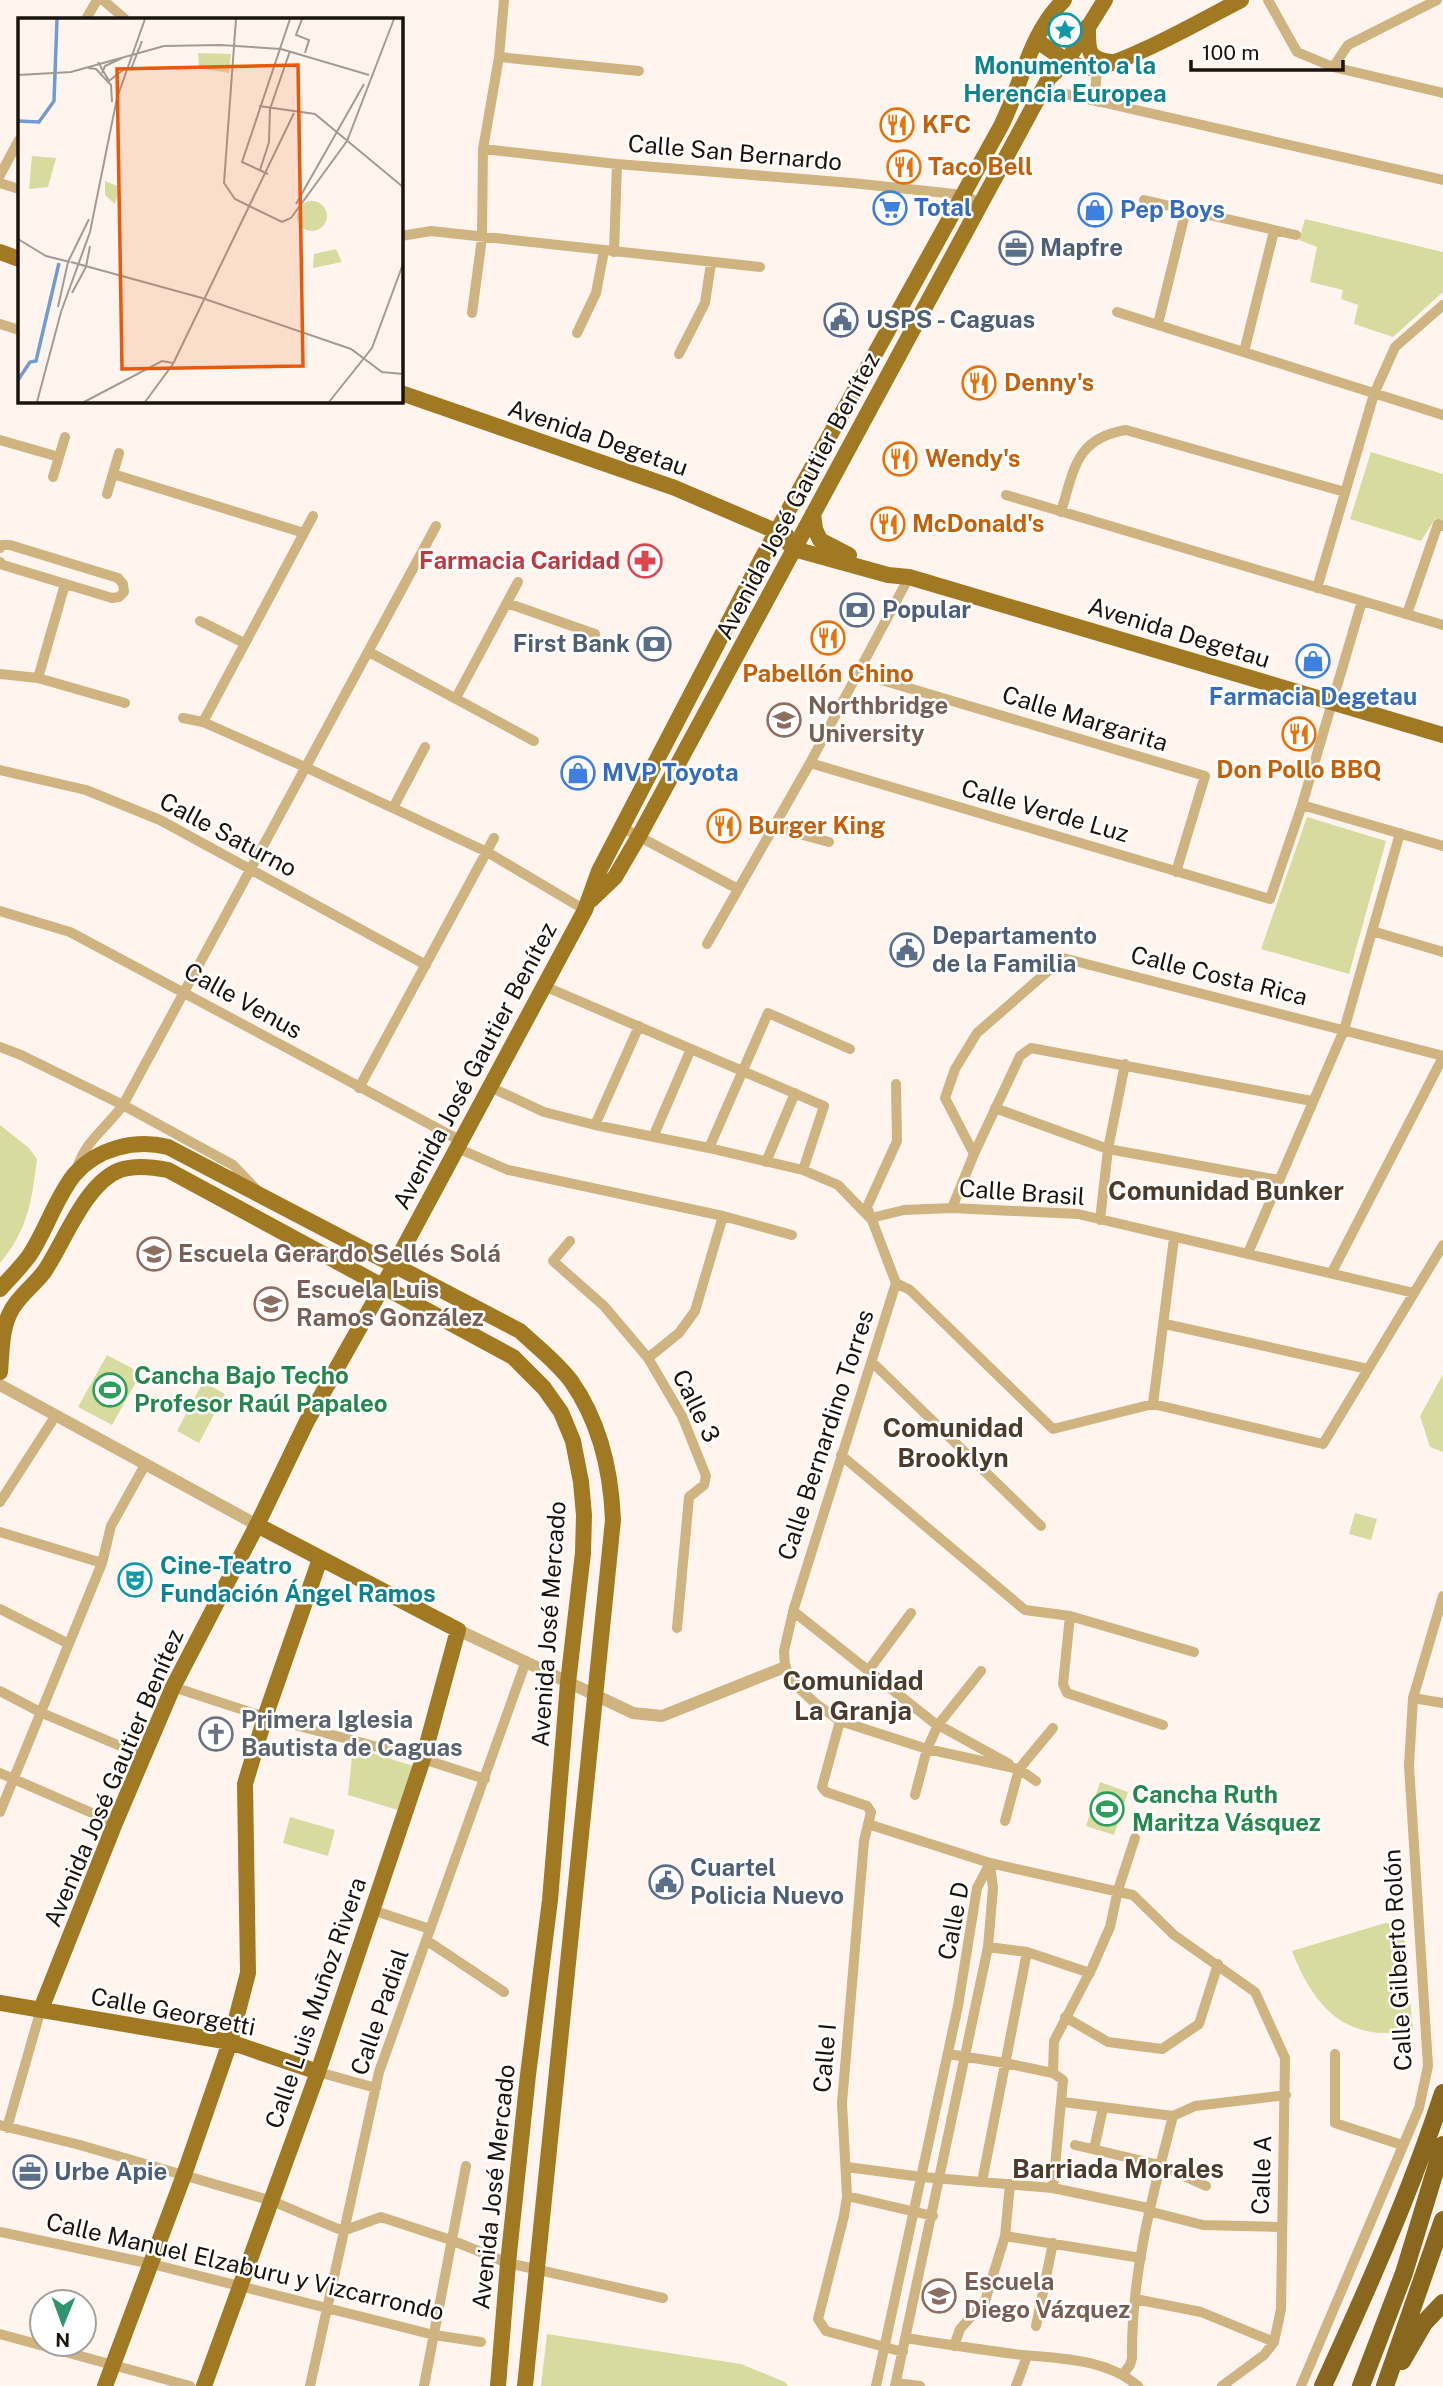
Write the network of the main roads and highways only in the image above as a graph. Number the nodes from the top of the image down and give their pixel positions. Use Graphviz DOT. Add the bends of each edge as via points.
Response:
graph roads {
  1 [pos="1064,0"];
  2 [pos="1105,0"];
  3 [pos="1241,0"];
  4 [pos="1088,24"];
  5 [pos="1036,40"];
  6 [pos="1067,61"];
  7 [pos="1114,62"];
  8 [pos="0,252"];
  9 [pos="18,259"];
  10 [pos="402,393"];
  11 [pos="814,514"];
  12 [pos="776,533"];
  13 [pos="797,544"];
  14 [pos="849,555"];
  15 [pos="905,576"];
  16 [pos="1443,735"];
  17 [pos="587,906"];
  18 [pos="394,1265"];
  19 [pos="383,1286"];
  20 [pos="0,1289"];
  21 [pos="2,1328"];
  22 [pos="0,1372"];
  23 [pos="257,1525"];
  24 [pos="320,1559"];
  25 [pos="0,2003"];
  26 [pos="41,2009"];
  27 [pos="230,2042"];
  28 [pos="318,2072"];
  29 [pos="1443,2094"];
  30 [pos="1443,2145"];
  31 [pos="1443,2220"];
  32 [pos="1443,2304"];
  33 [pos="1387,2381"];
  34 [pos="105,2386"];
  35 [pos="204,2386"];
  36 [pos="498,2386"];
  37 [pos="525,2386"];
  38 [pos="1323,2386"];
  39 [pos="1361,2386"];
  1 -- 5 [label="main road, Avenida José Gautier Benítez"];
  2 -- 4 [label="main road, Avenida José Gautier Benítez"];
  3 -- 7 [label="main road"];
  4 -- 6 [label="main road, Avenida José Gautier Benítez"];
  4 -- 7 [label="main road" via="1092,55"];
  5 -- 6 [label="main road"];
  5 -- 12 [label="main road, Avenida José Gautier Benítez" via="1013,102 964,195"];
  6 -- 7 [label="main road" via="1088,68"];
  6 -- 11 [label="main road, Avenida José Gautier Benítez" via="1049,78"];
  8 -- 9 [label="main road"];
  10 -- 12 [label="main road, Avenida Degetau" via="675,488"];
  11 -- 13 [label="main road, Avenida José Gautier Benítez"];
  11 -- 14 [label="main road" via="820,541"];
  12 -- 13 [label="main road, Avenida Degetau"];
  12 -- 17 [label="main road, Avenida José Gautier Benítez" via="621,827"];
  13 -- 14 [label="main road, Avenida Degetau"];
  13 -- 15 [label="main road, Avenida Degetau" via="888,575"];
  13 -- 17 [label="main road, Avenida José Gautier Benítez" via="639,836 615,877"];
  14 -- 15 [label="main road, Avenida Degetau"];
  15 -- 16 [label="main road, Avenida Degetau"];
  17 -- 18 [label="main road, Avenida José Gautier Benítez"];
  18 -- 19 [label="main road, Avenida José Gautier Benítez"];
  18 -- 20 [label="main road, Avenida José Mercado" via="168,1147 132,1144 108,1152 74,1175 28,1256"];
  18 -- 37 [label="main road, Avenida José Mercado" via="520,1331 552,1360 571,1381 594,1422 612,1492 596,1696"];
  19 -- 21 [label="main road, Avenida José Mercado" via="168,1170 143,1167 120,1170 99,1184"];
  19 -- 23 [label="main road, Avenida José Gautier Benítez" via="307,1421"];
  19 -- 36 [label="main road, Avenida José Mercado" via="513,1357 561,1412 582,1482 583,1553"];
  21 -- 22 [label="main road, Avenida José Mercado"];
  23 -- 24 [label="main road"];
  23 -- 26 [label="main road, Avenida José Gautier Benítez" via="173,1687"];
  24 -- 27 [label="main road" via="245,1784 248,1973"];
  24 -- 28 [label="main road, Calle Luis Muñoz Rivera" via="458,1630 423,1759"];
  25 -- 26 [label="main road, Calle Georgetti"];
  26 -- 27 [label="main road, Calle Georgetti"];
  27 -- 28 [label="main road, Calle Georgetti"];
  27 -- 34 [label="main road"];
  28 -- 35 [label="main road, Calle Luis Muñoz Rivera"];
  29 -- 38 [label="highway" via="1390,2238"];
  30 -- 39 [label="highway" via="1404,2273"];
  31 -- 33 [label="highway"];
  32 -- 33 [label="highway" via="1424,2323"];
}
